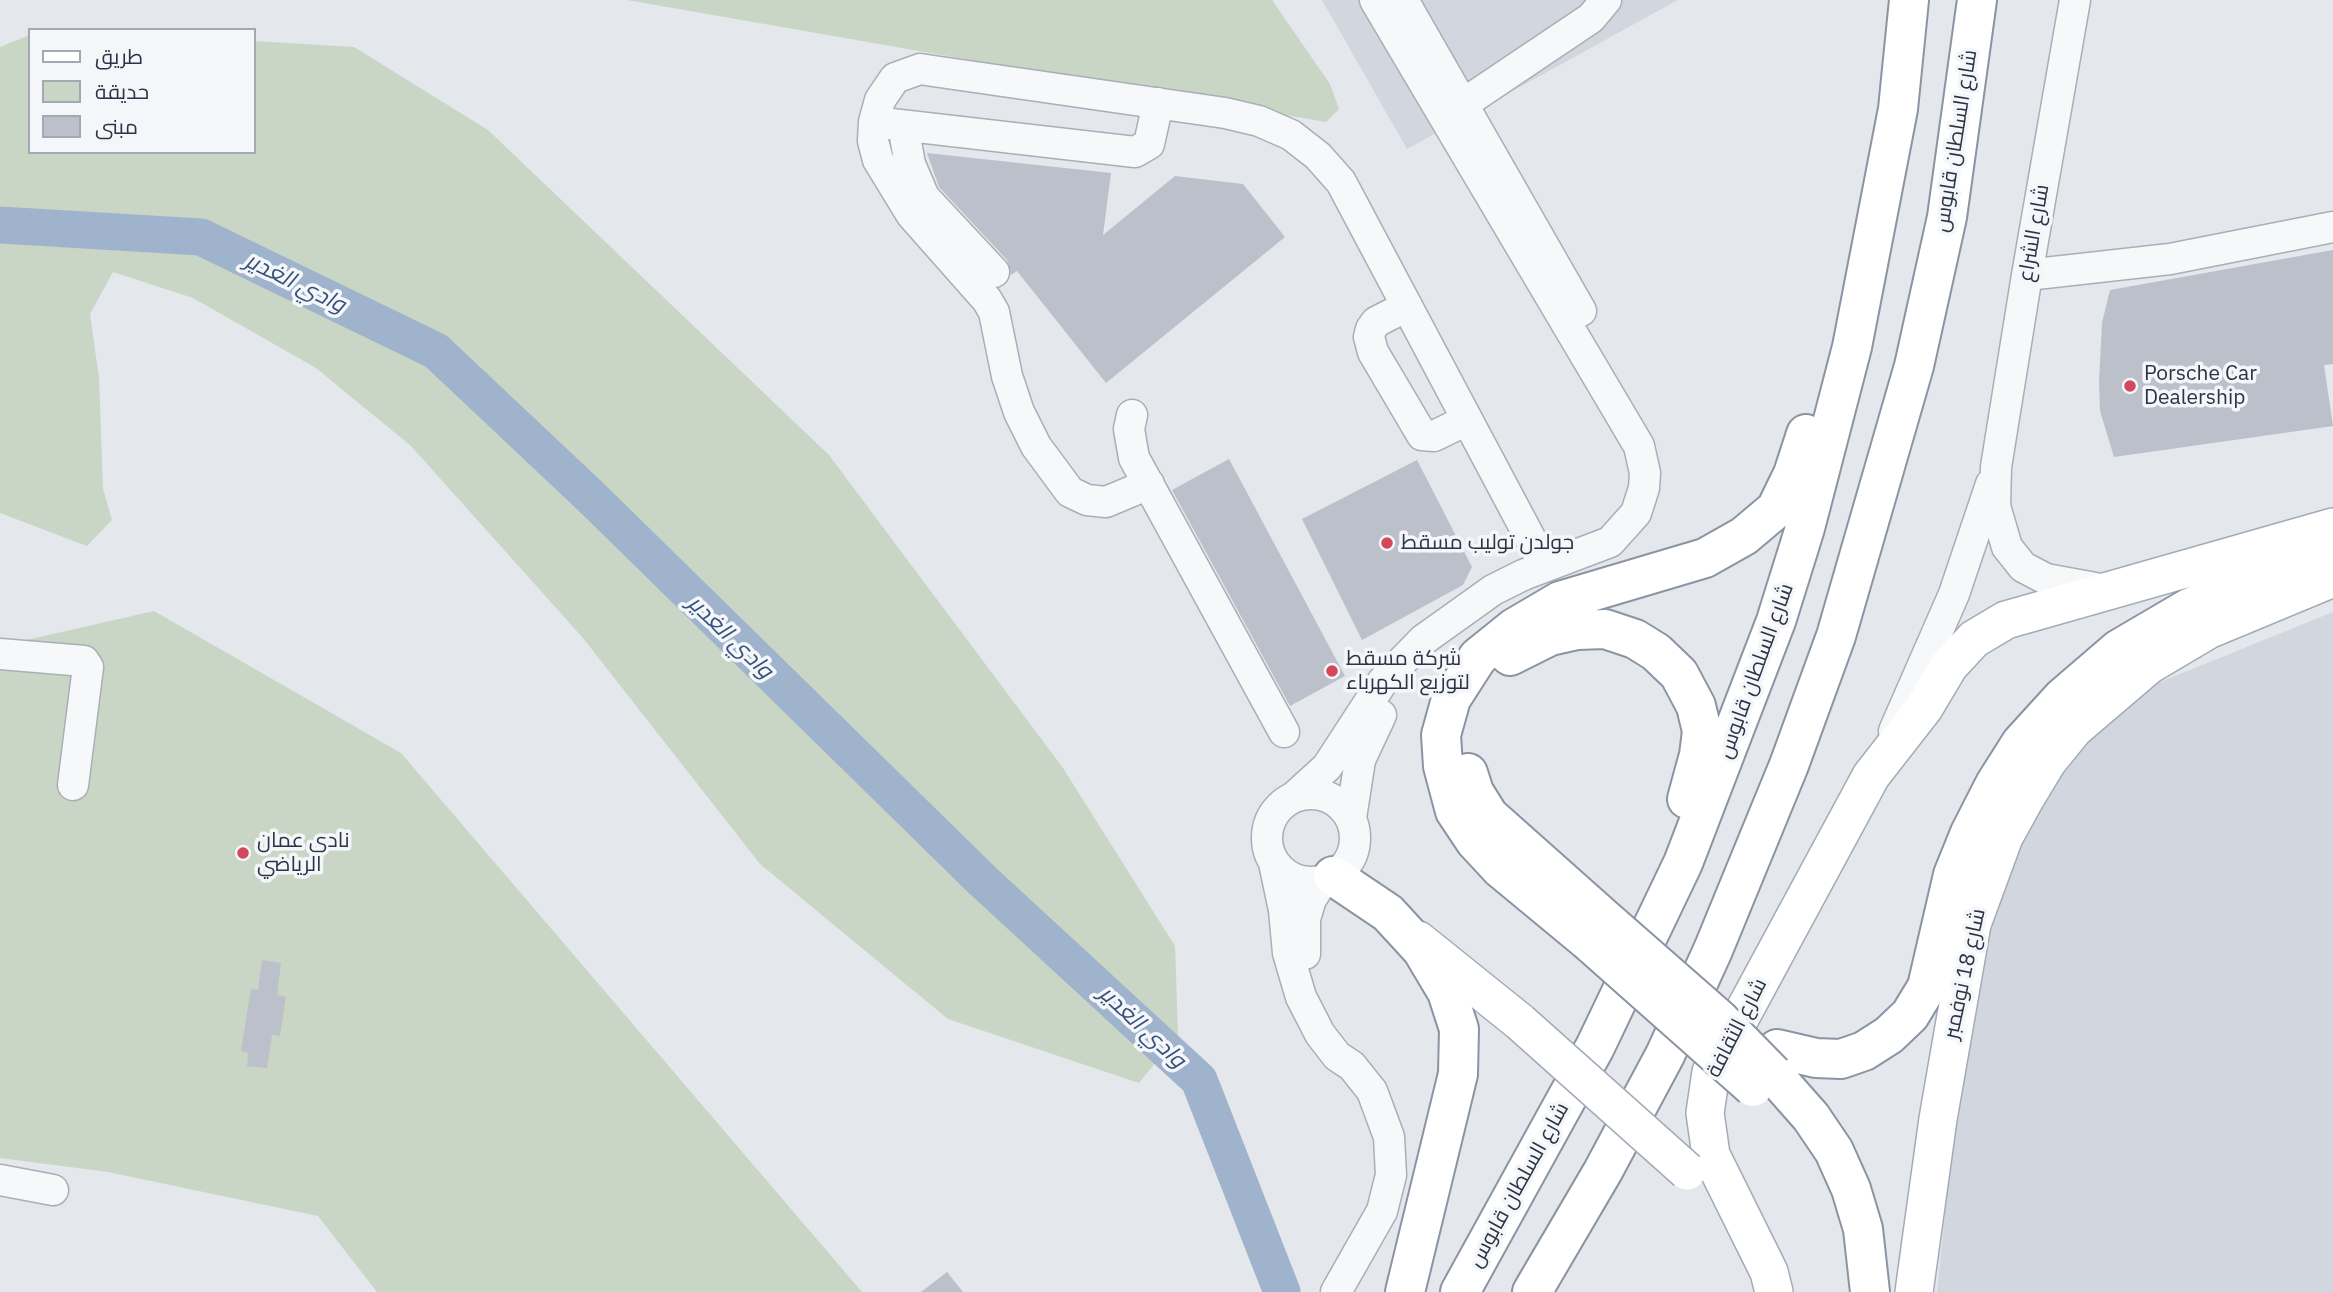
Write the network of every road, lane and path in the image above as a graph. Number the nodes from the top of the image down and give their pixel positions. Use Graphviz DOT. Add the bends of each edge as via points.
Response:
graph roads {
  1 [pos="1375,0"];
  2 [pos="1403,0"];
  3 [pos="1606,0"];
  4 [pos="1909,0"];
  5 [pos="1977,0"];
  6 [pos="2075,0"];
  7 [pos="1158,103"];
  8 [pos="1463,104"];
  9 [pos="1898,108"];
  10 [pos="874,122"];
  11 [pos="903,126"];
  12 [pos="2333,227"];
  13 [pos="994,272"];
  14 [pos="2027,275"];
  15 [pos="1407,306"];
  16 [pos="1132,415"];
  17 [pos="1467,420"];
  18 [pos="1996,467"];
  19 [pos="1149,484"];
  20 [pos="2333,527"];
  21 [pos="2333,545"];
  22 [pos="1545,566"];
  23 [pos="2333,579"];
  24 [pos="2109,591"];
  25 [pos="0,654"];
  26 [pos="1284,732"];
  27 [pos="1871,776"];
  28 [pos="73,785"];
  29 [pos="1294,797"];
  30 [pos="1351,818"];
  31 [pos="1274,863"];
  32 [pos="1328,878"];
  33 [pos="1593,926"];
  34 [pos="1406,930"];
  35 [pos="1595,1047"];
  36 [pos="1352,1066"];
  37 [pos="1769,1071"];
  38 [pos="0,1180"];
  39 [pos="53,1189"];
  40 [pos="1336,1292"];
  41 [pos="1405,1292"];
  42 [pos="1460,1292"];
  43 [pos="1532,1292"];
  44 [pos="1751,1292"];
  45 [pos="1773,1292"];
  46 [pos="1846,1292"];
  47 [pos="1870,1292"];
  48 [pos="1914,1292"];
  1 -- 22 [label="street" via="1643,459 1642,501 1629,524 1598,548"];
  2 -- 8 [label="street"];
  3 -- 8 [label="street" via="1591,18"];
  4 -- 9 [label="highway, شارع السلطان قابوس"];
  5 -- 43 [label="highway, شارع السلطان قابوس" via="1947,217 1914,366 1836,636 1784,778 1670,1044"];
  6 -- 14 [label="street, شارع الشراع"];
  7 -- 10 [label="street" via="919,69 895,78 886,88"];
  7 -- 11 [label="street" via="1149,144 1135,152"];
  7 -- 15 [label="street" via="1259,121 1291,135 1318,156 1341,182"];
  8 -- 30 [label="street" via="1655,438 1661,455 1662,490 1653,522 1620,558 1502,606 1457,636 1416,672 1386,708 1367,742 1355,779"];
  9 -- 33 [label="highway" via="1831,351 1793,474 1776,509 1744,536 1705,558 1560,601 1514,628 1479,657 1451,699 1442,745 1455,811 1500,868"];
  9 -- 35 [label="highway, شارع السلطان قابوس" via="1852,347 1776,621 1683,863"];
  10 -- 11 [label="street"];
  10 -- 19 [label="street" via="878,160 898,196 994,312 1019,412 1036,446 1070,492 1106,502"];
  11 -- 13 [label="street" via="910,164 924,197"];
  12 -- 14 [label="street" via="2170,259"];
  14 -- 18 [label="street, شارع الشراع"];
  15 -- 17 [label="street"];
  15 -- 17 [label="street" via="1376,322 1369,337 1373,352 1422,435 1434,436"];
  16 -- 19 [label="street" via="1130,444"];
  17 -- 22 [label="street"];
  18 -- 24 [label="street, شارع الشراع" via="1995,506 2007,547 2024,567 2046,579"];
  18 -- 27 [label="street, شارع الشراع" via="1954,594"];
  19 -- 26 [label="street"];
  20 -- 24 [label="main road"];
  21 -- 37 [label="highway" via="2189,608 2119,649 2062,698 2021,743 1970,833 1953,875 1927,987 1910,1015 1864,1051"];
  22 -- 29 [label="street" via="1493,590 1423,640 1383,681 1327,768"];
  23 -- 48 [label="main road, شارع 18 نوفمبر" via="2208,630 2149,664 2074,729 2025,799 2004,837 1972,924"];
  24 -- 27 [label="main road" via="2006,620 1974,639 1948,666 1924,708"];
  25 -- 28 [label="street" via="83,661 88,667"];
  27 -- 45 [label="main road, شارع الثقافة" via="1711,1072 1707,1092 1711,1155 1769,1272"];
  29 -- 30 [label="street" via="1327,796"];
  29 -- 31 [label="street" via="1276,810 1267,831"];
  30 -- 32 [label="street" via="1354,850 1342,870"];
  31 -- 32 [label="street" via="1290,877 1312,883"];
  31 -- 36 [label="street" via="1288,953 1301,997 1320,1034 1337,1056"];
  32 -- 34 [label="highway" via="1368,898"];
  32 -- 36 [label="street" via="1311,899 1305,919 1306,962 1321,1010"];
  33 -- 35 [label="highway" via="1489,816 1474,792 1462,756 1462,729 1492,669 1519,649 1550,636 1605,629 1635,639 1679,674 1696,706 1702,731 1686,803"];
  33 -- 37 [label="highway, bridge"];
  33 -- 37 [label="highway, bridge" via="1718,1019"];
  34 -- 41 [label="highway" via="1447,992 1461,1044 1458,1074"];
  34 -- 44 [label="main road, bridge" via="1520,1022 1687,1171 1727,1227"];
  35 -- 42 [label="highway, شارع السلطان قابوس"];
  36 -- 40 [label="street" via="1372,1091 1385,1119 1391,1175 1375,1228"];
  37 -- 46 [label="highway" via="1832,1210"];
  37 -- 47 [label="highway" via="1835,1151 1863,1229"];
  38 -- 39 [label="street"];
}
